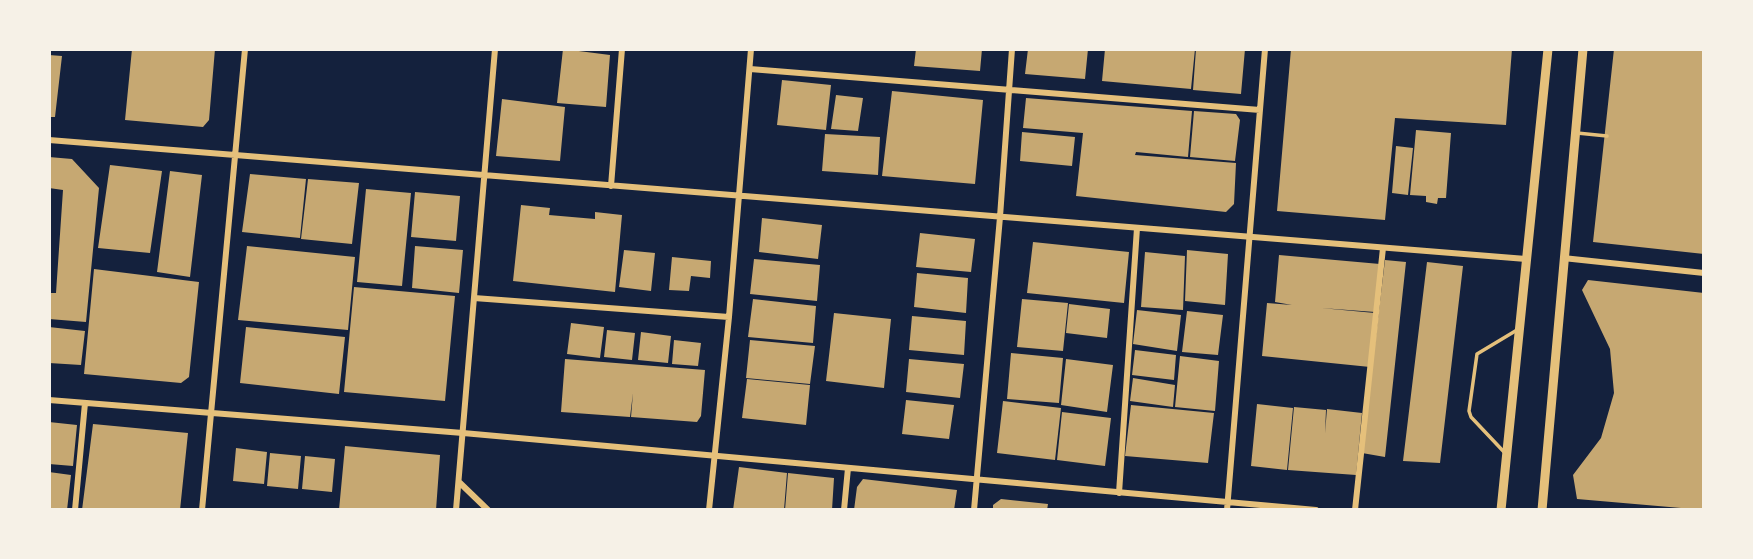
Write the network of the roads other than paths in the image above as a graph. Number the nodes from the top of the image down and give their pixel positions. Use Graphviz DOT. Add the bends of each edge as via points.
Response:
graph roads {
  1 [pos="245,49"];
  2 [pos="495,49"];
  3 [pos="622,49"];
  4 [pos="751,49"];
  5 [pos="1012,49"];
  6 [pos="1265,49"];
  7 [pos="1548,49"];
  8 [pos="1583,49"];
  9 [pos="750,69"];
  10 [pos="1009,90"];
  11 [pos="1260,110"];
  12 [pos="1575,133"];
  13 [pos="1607,136"];
  14 [pos="49,140"];
  15 [pos="236,156"];
  16 [pos="483,174"];
  17 [pos="611,186"];
  18 [pos="740,195"];
  19 [pos="1000,217"];
  20 [pos="1138,228"];
  21 [pos="1250,236"];
  22 [pos="1383,248"];
  23 [pos="1563,258"];
  24 [pos="1526,259"];
  25 [pos="1704,273"];
  26 [pos="474,298"];
  27 [pos="729,317"];
  28 [pos="1519,329"];
  29 [pos="49,400"];
  30 [pos="85,403"];
  31 [pos="212,414"];
  32 [pos="463,433"];
  33 [pos="1507,454"];
  34 [pos="715,455"];
  35 [pos="848,468"];
  36 [pos="977,480"];
  37 [pos="459,482"];
  38 [pos="1119,493"];
  39 [pos="1227,506"];
  40 [pos="75,510"];
  41 [pos="202,510"];
  42 [pos="456,510"];
  43 [pos="488,510"];
  44 [pos="709,510"];
  45 [pos="844,510"];
  46 [pos="974,510"];
  47 [pos="1316,510"];
  48 [pos="1355,510"];
  49 [pos="1501,510"];
  50 [pos="1542,510"];
  1 -- 15 [label="street"];
  2 -- 16 [label="street"];
  3 -- 17 [label="street"];
  4 -- 9 [label="street"];
  5 -- 10 [label="street"];
  6 -- 11 [label="street"];
  7 -- 24 [label="main road"];
  8 -- 12 [label="main road"];
  9 -- 10 [label="street"];
  9 -- 18 [label="street"];
  10 -- 11 [label="street"];
  10 -- 19 [label="street"];
  11 -- 21 [label="street"];
  12 -- 13 [label="lane"];
  12 -- 23 [label="main road"];
  14 -- 15 [label="street"];
  15 -- 16 [label="street"];
  15 -- 31 [label="street"];
  16 -- 17 [label="street"];
  16 -- 26 [label="street"];
  17 -- 18 [label="street"];
  18 -- 19 [label="street"];
  18 -- 27 [label="street"];
  19 -- 20 [label="street"];
  19 -- 36 [label="street"];
  20 -- 21 [label="street"];
  20 -- 38 [label="street"];
  21 -- 22 [label="street"];
  21 -- 39 [label="street"];
  22 -- 24 [label="street"];
  22 -- 48 [label="street"];
  23 -- 25 [label="street"];
  23 -- 50 [label="main road"];
  24 -- 28 [label="main road"];
  26 -- 27 [label="street"];
  26 -- 32 [label="street"];
  27 -- 34 [label="street"];
  28 -- 33 [label="main road"];
  28 -- 33 [label="lane" via="1477,354 1469,411"];
  29 -- 30 [label="street"];
  30 -- 31 [label="street"];
  30 -- 40 [label="street"];
  31 -- 32 [label="street"];
  31 -- 41 [label="street"];
  32 -- 34 [label="street"];
  32 -- 37 [label="street"];
  33 -- 49 [label="main road"];
  34 -- 35 [label="street"];
  34 -- 44 [label="street"];
  35 -- 36 [label="street"];
  35 -- 45 [label="street"];
  36 -- 38 [label="street"];
  36 -- 46 [label="street"];
  37 -- 42 [label="street"];
  37 -- 43 [label="street"];
  38 -- 39 [label="street"];
  39 -- 47 [label="street"];
}
